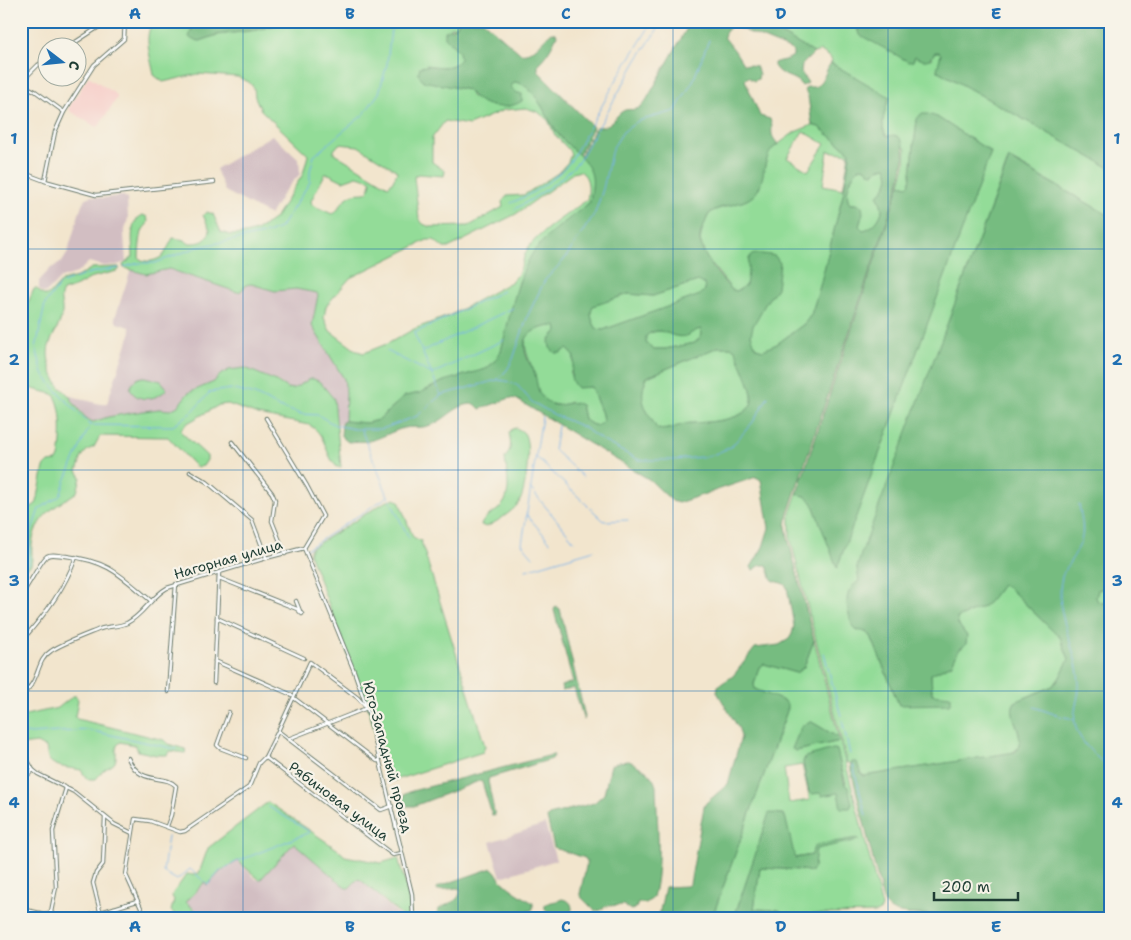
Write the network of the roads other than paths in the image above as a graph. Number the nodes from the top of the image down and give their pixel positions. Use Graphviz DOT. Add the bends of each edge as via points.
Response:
graph roads {
  1 [pos="28,21"];
  2 [pos="108,21"];
  3 [pos="125,21"];
  4 [pos="21,26"];
  5 [pos="82,38"];
  6 [pos="38,65"];
  7 [pos="21,83"];
  8 [pos="64,112"];
  9 [pos="21,172"];
  10 [pos="29,176"];
  11 [pos="45,181"];
  12 [pos="214,182"];
  13 [pos="21,195"];
  14 [pos="266,418"];
  15 [pos="232,442"];
  16 [pos="190,472"];
  17 [pos="304,548"];
  18 [pos="285,554"];
  19 [pos="76,557"];
  20 [pos="266,558"];
  21 [pos="219,572"];
  22 [pos="219,578"];
  23 [pos="176,584"];
  24 [pos="21,595"];
  25 [pos="150,601"];
  26 [pos="296,601"];
  27 [pos="217,618"];
  28 [pos="21,638"];
  29 [pos="304,658"];
  30 [pos="215,661"];
  31 [pos="214,682"];
  32 [pos="168,692"];
  33 [pos="21,695"];
  34 [pos="293,696"];
  35 [pos="367,708"];
  36 [pos="229,712"];
  37 [pos="327,724"];
  38 [pos="278,731"];
  39 [pos="288,739"];
  40 [pos="21,748"];
  41 [pos="265,757"];
  42 [pos="128,758"];
  43 [pos="246,758"];
  44 [pos="380,762"];
  45 [pos="33,770"];
  46 [pos="21,775"];
  47 [pos="66,788"];
  48 [pos="392,806"];
  49 [pos="105,817"];
  50 [pos="167,826"];
  51 [pos="132,833"];
  52 [pos="402,853"];
  53 [pos="137,901"];
  54 [pos="114,908"];
  55 [pos="21,909"];
  56 [pos="100,911"];
  57 [pos="38,912"];
  58 [pos="51,912"];
  59 [pos="38,919"];
  60 [pos="56,919"];
  61 [pos="78,919"];
  62 [pos="117,919"];
  63 [pos="146,919"];
  64 [pos="413,919"];
  65 [pos="440,919"];
  66 [pos="950,919"];
  1 -- 4 [label="street"];
  2 -- 5 [label="street"];
  3 -- 8 [label="street" via="124,39 94,65"];
  6 -- 7 [label="street"];
  7 -- 8 [label="street"];
  8 -- 11 [label="street"];
  9 -- 10 [label="street"];
  10 -- 11 [label="street"];
  10 -- 13 [label="street"];
  11 -- 12 [label="street" via="96,195"];
  14 -- 17 [label="street" via="323,516"];
  15 -- 18 [label="street" via="272,493 275,500 272,521"];
  16 -- 20 [label="street" via="252,520"];
  17 -- 18 [label="street, Нагорная улица"];
  17 -- 35 [label="street, Юго-Западный проезд"];
  18 -- 20 [label="street, Нагорная улица"];
  19 -- 24 [label="street" via="46,557"];
  19 -- 25 [label="street" via="107,566"];
  19 -- 28 [label="street" via="64,586 42,618"];
  20 -- 21 [label="street, Нагорная улица"];
  21 -- 22 [label="street"];
  21 -- 23 [label="street, Нагорная улица"];
  22 -- 26 [label="street" via="297,609 302,614"];
  22 -- 27 [label="street"];
  23 -- 25 [label="street, Нагорная улица" via="160,591"];
  23 -- 32 [label="street"];
  25 -- 33 [label="street, Нагорная улица" via="126,623 102,629 49,652 33,684"];
  27 -- 29 [label="street"];
  27 -- 30 [label="street"];
  30 -- 31 [label="street"];
  30 -- 34 [label="street"];
  34 -- 35 [label="street" via="310,662"];
  34 -- 37 [label="street"];
  34 -- 38 [label="street"];
  35 -- 37 [label="street"];
  35 -- 44 [label="street, Юго-Западный проезд"];
  36 -- 43 [label="street" via="218,747"];
  37 -- 39 [label="street"];
  37 -- 44 [label="street"];
  38 -- 39 [label="street"];
  38 -- 41 [label="street"];
  39 -- 48 [label="street" via="381,810"];
  40 -- 45 [label="street"];
  41 -- 50 [label="street" via="249,787 185,831"];
  41 -- 52 [label="street, Рябиновая улица" via="393,855"];
  42 -- 50 [label="street" via="145,777 176,786"];
  44 -- 48 [label="street, Юго-Западный проезд"];
  45 -- 46 [label="street"];
  45 -- 47 [label="street"];
  47 -- 49 [label="street"];
  47 -- 58 [label="street" via="54,831 56,887"];
  48 -- 52 [label="street, Юго-Западный проезд"];
  49 -- 51 [label="street"];
  49 -- 56 [label="street" via="103,864 93,884"];
  50 -- 51 [label="street" via="135,818"];
  51 -- 53 [label="street" via="126,875"];
  52 -- 64 [label="street, Юго-Западный проезд" via="412,894"];
  53 -- 54 [label="street"];
  53 -- 63 [label="street"];
  54 -- 56 [label="street"];
  54 -- 62 [label="street"];
  55 -- 57 [label="street"];
  56 -- 61 [label="street"];
  57 -- 58 [label="street"];
  57 -- 59 [label="street"];
  58 -- 60 [label="street"];
  65 -- 66 [label="street" via="885,916"];
}
